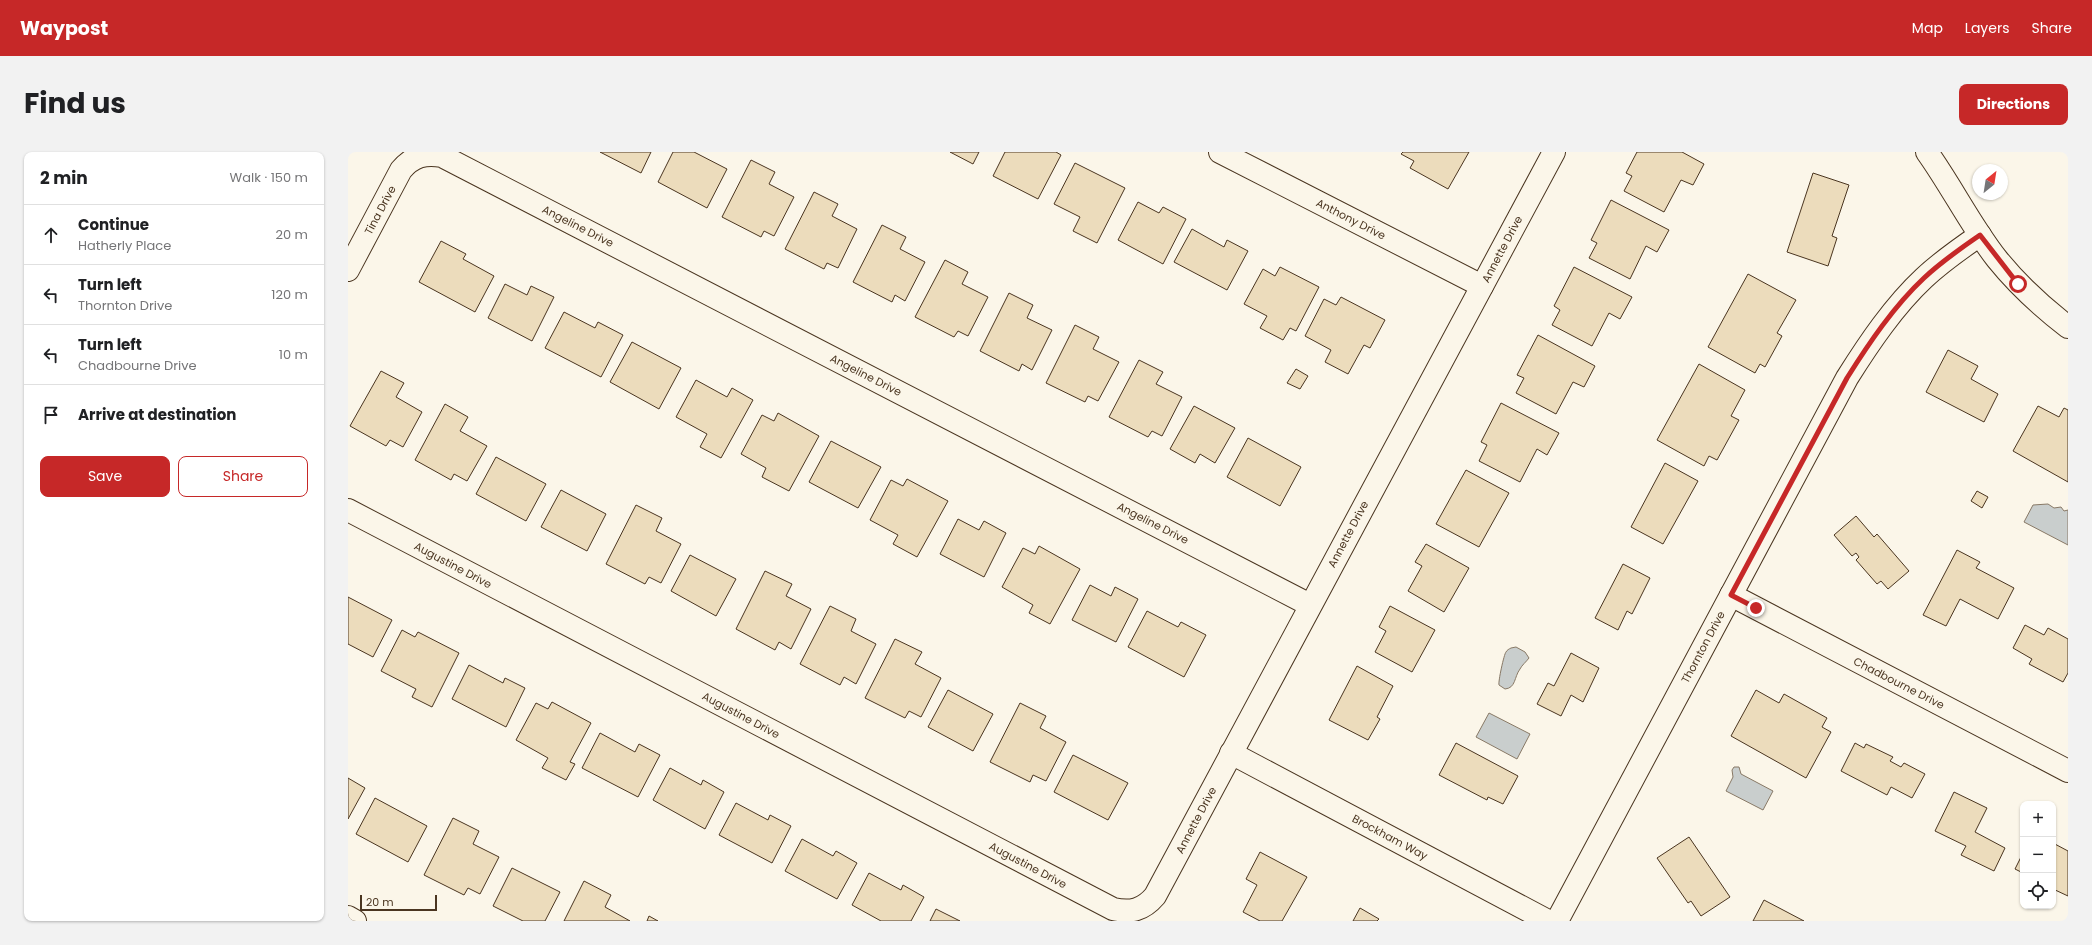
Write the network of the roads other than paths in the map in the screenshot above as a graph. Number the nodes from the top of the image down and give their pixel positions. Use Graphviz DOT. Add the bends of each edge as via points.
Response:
graph roads {
  1 [pos="1220,152"];
  2 [pos="1554,152"];
  3 [pos="1927,152"];
  4 [pos="418,156"];
  5 [pos="1980,235"];
  6 [pos="348,270"];
  7 [pos="1482,286"];
  8 [pos="2068,327"];
  9 [pos="348,510"];
  10 [pos="1731,595"];
  11 [pos="1310,605"];
  12 [pos="1232,753"];
  13 [pos="2068,771"];
  14 [pos="1136,910"];
  15 [pos="348,917"];
  16 [pos="355,921"];
  17 [pos="1548,921"];
  18 [pos="1557,921"];
  1 -- 7 [label="street, Anthony Drive"];
  2 -- 7 [label="street, Annette Drive"];
  3 -- 5 [label="street"];
  4 -- 6 [label="street, Tina Drive" via="401,170"];
  4 -- 11 [label="street, Angeline Drive" via="442,156"];
  5 -- 8 [label="street" via="2018,284"];
  5 -- 10 [label="street, Thornton Drive" via="1923,279 1866,348 1847,378"];
  7 -- 11 [label="street, Annette Drive"];
  9 -- 14 [label="street, Augustine Drive" via="1113,909"];
  10 -- 13 [label="street, Chadbourne Drive"];
  10 -- 18 [label="street, Thornton Drive"];
  11 -- 12 [label="street, Annette Drive"];
  12 -- 14 [label="street, Annette Drive" via="1155,896"];
  12 -- 17 [label="street, Brockham Way"];
  15 -- 16 [label="street"];
}
